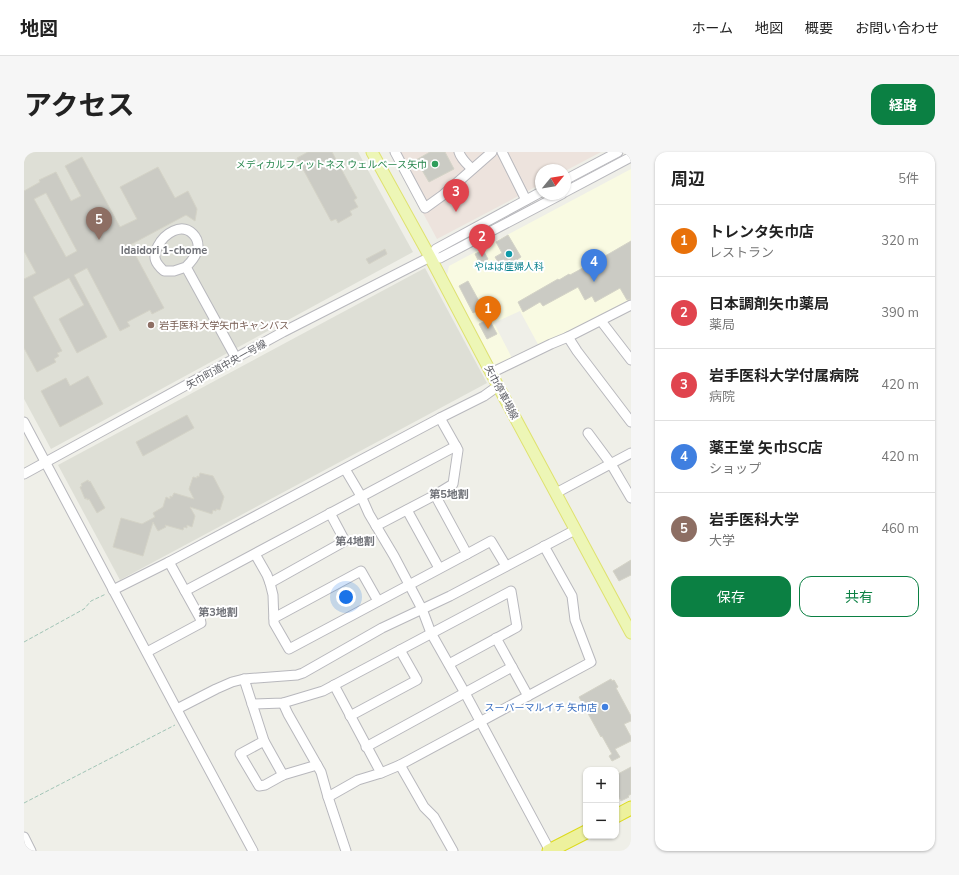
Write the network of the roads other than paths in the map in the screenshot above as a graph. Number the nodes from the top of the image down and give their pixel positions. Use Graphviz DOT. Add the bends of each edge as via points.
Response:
graph roads {
  1 [pos="372,152"];
  2 [pos="395,152"];
  3 [pos="459,152"];
  4 [pos="492,152"];
  5 [pos="502,152"];
  6 [pos="618,152"];
  7 [pos="631,157"];
  8 [pos="472,169"];
  9 [pos="571,177"];
  10 [pos="571,189"];
  11 [pos="535,195"];
  12 [pos="526,200"];
  13 [pos="551,200"];
  14 [pos="430,258"];
  15 [pos="186,267"];
  16 [pos="631,305"];
  17 [pos="601,321"];
  18 [pos="568,337"];
  19 [pos="236,358"];
  20 [pos="631,360"];
  21 [pos="491,373"];
  22 [pos="498,386"];
  23 [pos="440,418"];
  24 [pos="24,422"];
  25 [pos="631,422"];
  26 [pos="588,433"];
  27 [pos="456,446"];
  28 [pos="631,453"];
  29 [pos="46,463"];
  30 [pos="611,464"];
  31 [pos="345,469"];
  32 [pos="24,474"];
  33 [pos="556,493"];
  34 [pos="435,495"];
  35 [pos="361,496"];
  36 [pos="631,498"];
  37 [pos="406,510"];
  38 [pos="330,513"];
  39 [pos="376,526"];
  40 [pos="576,530"];
  41 [pos="544,546"];
  42 [pos="255,554"];
  43 [pos="468,554"];
  44 [pos="170,562"];
  45 [pos="506,566"];
  46 [pos="439,568"];
  47 [pos="270,583"];
  48 [pos="410,585"];
  49 [pos="113,590"];
  50 [pos="185,591"];
  51 [pos="378,601"];
  52 [pos="422,609"];
  53 [pos="274,618"];
  54 [pos="431,633"];
  55 [pos="631,633"];
  56 [pos="496,638"];
  57 [pos="400,650"];
  58 [pos="146,652"];
  59 [pos="449,664"];
  60 [pos="512,667"];
  61 [pos="244,679"];
  62 [pos="334,685"];
  63 [pos="465,693"];
  64 [pos="528,696"];
  65 [pos="283,703"];
  66 [pos="252,704"];
  67 [pos="177,709"];
  68 [pos="350,716"];
  69 [pos="480,722"];
  70 [pos="264,741"];
  71 [pos="366,747"];
  72 [pos="317,765"];
  73 [pos="400,765"];
  74 [pos="381,773"];
  75 [pos="283,775"];
  76 [pos="328,797"];
  77 [pos="631,808"];
  78 [pos="619,814"];
  79 [pos="631,816"];
  80 [pos="619,822"];
  81 [pos="583,834"];
  82 [pos="24,837"];
  83 [pos="587,839"];
  84 [pos="31,851"];
  85 [pos="253,851"];
  86 [pos="346,851"];
  87 [pos="453,851"];
  88 [pos="549,851"];
  89 [pos="564,851"];
  1 -- 14 [label="main road, 矢巾停車場線"];
  2 -- 8 [label="street" via="424,208"];
  3 -- 8 [label="street"];
  4 -- 8 [label="street"];
  5 -- 12 [label="street"];
  6 -- 9 [label="street"];
  7 -- 10 [label="street"];
  11 -- 12 [label="street, 矢巾町道中央一号線"];
  12 -- 14 [label="street, 矢巾町道中央一号線" via="436,249"];
  13 -- 14 [label="street, 矢巾町道中央一号線" via="440,258"];
  14 -- 19 [label="street, 矢巾町道中央一号線"];
  14 -- 21 [label="main road, 矢巾停車場線"];
  15 -- 15 [label="street" via="164,271 155,259 160,242 175,230 185,229 196,238 198,246"];
  15 -- 19 [label="street"];
  16 -- 17 [label="street"];
  17 -- 18 [label="street"];
  17 -- 20 [label="street"];
  18 -- 21 [label="street"];
  18 -- 25 [label="street"];
  19 -- 29 [label="street, 矢巾町道中央一号線"];
  21 -- 22 [label="main road, 矢巾停車場線"];
  22 -- 23 [label="street"];
  22 -- 33 [label="main road, 矢巾停車場線"];
  23 -- 27 [label="street"];
  23 -- 31 [label="street"];
  24 -- 29 [label="street"];
  26 -- 30 [label="street"];
  27 -- 34 [label="street" via="458,450 453,484"];
  27 -- 35 [label="street"];
  28 -- 30 [label="street"];
  29 -- 32 [label="street, 矢巾町道中央一号線"];
  29 -- 49 [label="street"];
  30 -- 33 [label="street"];
  30 -- 36 [label="street"];
  31 -- 35 [label="street"];
  31 -- 44 [label="street"];
  33 -- 40 [label="main road, 矢巾停車場線"];
  34 -- 37 [label="street"];
  34 -- 43 [label="street"];
  35 -- 38 [label="street"];
  35 -- 39 [label="street"];
  37 -- 39 [label="street"];
  37 -- 46 [label="street"];
  38 -- 42 [label="street"];
  38 -- 47 [label="street" via="345,541"];
  39 -- 48 [label="street"];
  40 -- 41 [label="street"];
  40 -- 55 [label="main road, 矢巾停車場線"];
  41 -- 45 [label="street"];
  41 -- 64 [label="street" via="572,596 575,620 591,662"];
  42 -- 47 [label="street"];
  42 -- 50 [label="street"];
  43 -- 45 [label="street" via="491,541"];
  43 -- 46 [label="street"];
  44 -- 49 [label="street"];
  44 -- 50 [label="street"];
  45 -- 52 [label="street"];
  46 -- 48 [label="street"];
  47 -- 53 [label="street"];
  48 -- 51 [label="street"];
  48 -- 52 [label="street"];
  49 -- 58 [label="street"];
  50 -- 58 [label="street" via="201,623"];
  51 -- 53 [label="street" via="361,571"];
  51 -- 53 [label="street" via="289,649 274,623"];
  52 -- 54 [label="street"];
  52 -- 61 [label="street" via="382,628 303,673"];
  54 -- 56 [label="street" via="512,591 517,626"];
  54 -- 57 [label="street"];
  54 -- 59 [label="street"];
  56 -- 59 [label="street"];
  56 -- 60 [label="street"];
  57 -- 62 [label="street"];
  57 -- 68 [label="street" via="417,680"];
  58 -- 67 [label="street"];
  59 -- 63 [label="street"];
  60 -- 63 [label="street"];
  60 -- 64 [label="street"];
  61 -- 66 [label="street"];
  61 -- 67 [label="street" via="216,689"];
  62 -- 65 [label="street"];
  62 -- 68 [label="street"];
  63 -- 69 [label="street"];
  63 -- 71 [label="street"];
  64 -- 69 [label="street"];
  65 -- 66 [label="street"];
  65 -- 72 [label="street"];
  66 -- 70 [label="street"];
  67 -- 85 [label="street"];
  68 -- 71 [label="street"];
  69 -- 73 [label="street"];
  69 -- 88 [label="street"];
  70 -- 75 [label="street"];
  70 -- 75 [label="street" via="240,754 259,786"];
  71 -- 74 [label="street"];
  72 -- 75 [label="street"];
  72 -- 76 [label="street"];
  73 -- 74 [label="street"];
  73 -- 87 [label="street"];
  74 -- 76 [label="street" via="358,780"];
  76 -- 86 [label="street"];
  77 -- 78 [label="highway"];
  79 -- 80 [label="highway"];
  81 -- 88 [label="highway"];
  82 -- 84 [label="street"];
  83 -- 89 [label="highway"];
}
